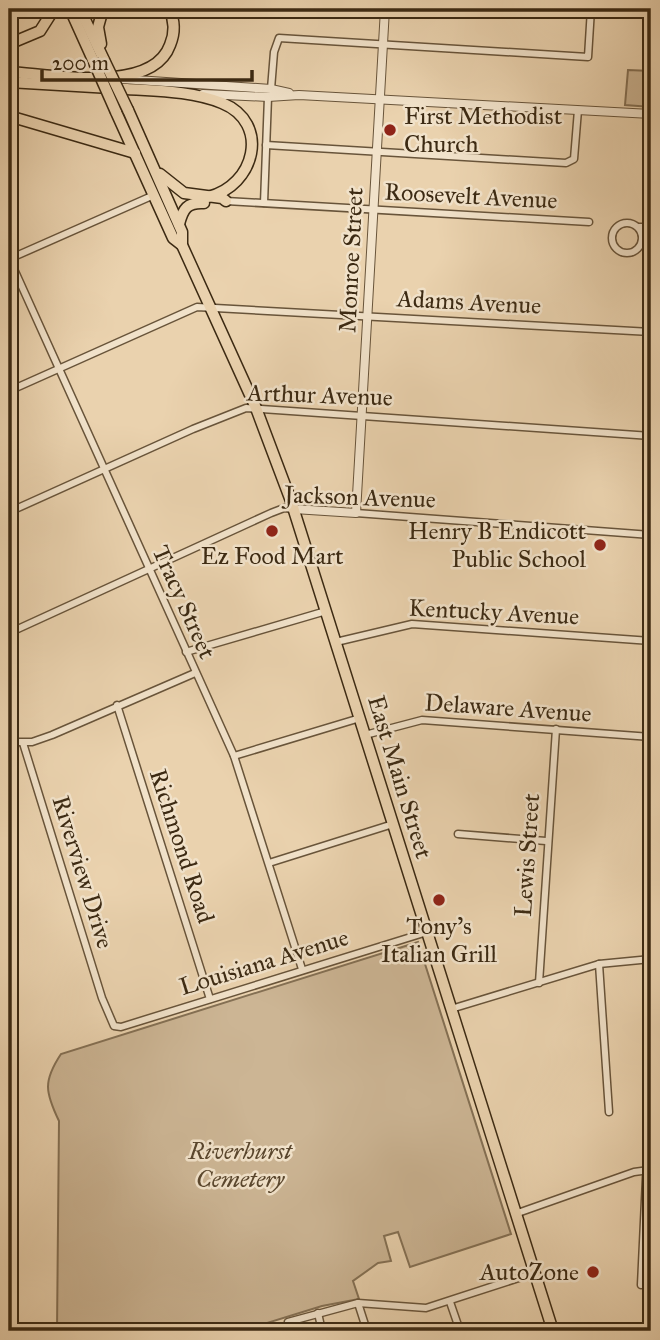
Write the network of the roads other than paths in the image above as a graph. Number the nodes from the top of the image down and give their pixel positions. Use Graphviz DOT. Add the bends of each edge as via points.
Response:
graph roads {
  1 [pos="54,9"];
  2 [pos="70,9"];
  3 [pos="80,9"];
  4 [pos="103,9"];
  5 [pos="169,9"];
  6 [pos="385,9"];
  7 [pos="591,9"];
  8 [pos="9,44"];
  9 [pos="384,44"];
  10 [pos="99,60"];
  11 [pos="9,72"];
  12 [pos="115,78"];
  13 [pos="9,82"];
  14 [pos="185,93"];
  15 [pos="270,93"];
  16 [pos="380,99"];
  17 [pos="578,110"];
  18 [pos="122,111"];
  19 [pos="650,114"];
  20 [pos="9,116"];
  21 [pos="266,145"];
  22 [pos="376,152"];
  23 [pos="135,153"];
  24 [pos="154,167"];
  25 [pos="154,195"];
  26 [pos="208,197"];
  27 [pos="226,201"];
  28 [pos="264,202"];
  29 [pos="373,209"];
  30 [pos="589,222"];
  31 [pos="179,224"];
  32 [pos="639,228"];
  33 [pos="651,228"];
  34 [pos="182,244"];
  35 [pos="9,259"];
  36 [pos="210,307"];
  37 [pos="368,316"];
  38 [pos="651,332"];
  39 [pos="59,369"];
  40 [pos="9,391"];
  41 [pos="256,408"];
  42 [pos="362,415"];
  43 [pos="651,436"];
  44 [pos="104,470"];
  45 [pos="294,509"];
  46 [pos="9,512"];
  47 [pos="356,513"];
  48 [pos="651,535"];
  49 [pos="149,569"];
  50 [pos="326,611"];
  51 [pos="9,633"];
  52 [pos="651,641"];
  53 [pos="335,642"];
  54 [pos="186,652"];
  55 [pos="195,673"];
  56 [pos="117,705"];
  57 [pos="360,718"];
  58 [pos="556,729"];
  59 [pos="365,735"];
  60 [pos="651,737"];
  61 [pos="9,742"];
  62 [pos="23,743"];
  63 [pos="234,756"];
  64 [pos="393,824"];
  65 [pos="458,834"];
  66 [pos="546,841"];
  67 [pos="269,863"];
  68 [pos="427,932"];
  69 [pos="651,959"];
  70 [pos="599,964"];
  71 [pos="302,969"];
  72 [pos="539,983"];
  73 [pos="210,999"];
  74 [pos="451,1009"];
  75 [pos="113,1025"];
  76 [pos="651,1072"];
  77 [pos="609,1112"];
  78 [pos="649,1170"];
  79 [pos="515,1214"];
  80 [pos="534,1273"];
  81 [pos="641,1285"];
  82 [pos="450,1301"];
  83 [pos="358,1303"];
  84 [pos="318,1313"];
  85 [pos="288,1321"];
  86 [pos="322,1331"];
  87 [pos="367,1331"];
  88 [pos="460,1331"];
  89 [pos="553,1331"];
  1 -- 8 [label="main road" via="40,31"];
  2 -- 10 [label="main road, East Main Street"];
  3 -- 10 [label="main road, East Main Street"];
  4 -- 10 [label="main road" via="98,27"];
  5 -- 12 [label="main road" via="174,26 168,51 151,68"];
  6 -- 9 [label="street, Monroe Street"];
  7 -- 9 [label="street" via="588,57"];
  9 -- 15 [label="street" via="279,38"];
  9 -- 16 [label="street, Monroe Street"];
  10 -- 18 [label="main road, East Main Street, bridge"];
  11 -- 12 [label="main road"];
  12 -- 15 [label="street"];
  13 -- 14 [label="main road"];
  14 -- 15 [label="street"];
  14 -- 26 [label="main road" via="229,106 250,133 251,156 242,177"];
  15 -- 16 [label="street"];
  15 -- 21 [label="street"];
  16 -- 17 [label="street"];
  16 -- 22 [label="street, Monroe Street"];
  17 -- 19 [label="street"];
  17 -- 22 [label="street" via="570,162"];
  18 -- 23 [label="main road, East Main Street"];
  18 -- 24 [label="main road, East Main Street"];
  20 -- 23 [label="main road"];
  21 -- 22 [label="street"];
  21 -- 28 [label="street"];
  22 -- 29 [label="street, Monroe Street"];
  23 -- 25 [label="main road, East Main Street"];
  24 -- 26 [label="main road" via="177,190"];
  24 -- 31 [label="main road, East Main Street"];
  25 -- 34 [label="main road, East Main Street" via="173,238"];
  25 -- 35 [label="street"];
  26 -- 27 [label="main road"];
  27 -- 28 [label="street, Roosevelt Avenue"];
  27 -- 31 [label="main road" via="192,202"];
  28 -- 29 [label="street, Roosevelt Avenue"];
  29 -- 30 [label="street, Roosevelt Avenue"];
  29 -- 37 [label="street, Monroe Street"];
  31 -- 34 [label="main road, East Main Street"];
  32 -- 32 [label="street" via="628,223 617,227 612,239 616,248 625,253 639,248 643,238"];
  32 -- 33 [label="street"];
  34 -- 36 [label="main road, East Main Street"];
  35 -- 39 [label="street, Tracy Street"];
  36 -- 37 [label="street, Adams Avenue"];
  36 -- 39 [label="street, Adams Avenue" via="192,309"];
  36 -- 41 [label="main road, East Main Street"];
  37 -- 38 [label="street, Adams Avenue"];
  37 -- 42 [label="street, Monroe Street"];
  39 -- 40 [label="street, Adams Avenue"];
  39 -- 44 [label="street, Tracy Street"];
  41 -- 42 [label="street, Arthur Avenue"];
  41 -- 44 [label="street, Arthur Avenue" via="239,409"];
  41 -- 45 [label="main road, East Main Street"];
  42 -- 43 [label="street, Arthur Avenue"];
  42 -- 47 [label="street, Monroe Street"];
  44 -- 46 [label="street, Arthur Avenue"];
  44 -- 49 [label="street, Tracy Street"];
  45 -- 47 [label="street, Jackson Avenue"];
  45 -- 49 [label="street, Jackson Avenue" via="271,513"];
  45 -- 50 [label="main road, East Main Street"];
  47 -- 48 [label="street, Jackson Avenue"];
  49 -- 51 [label="street, Jackson Avenue"];
  49 -- 54 [label="street, Tracy Street"];
  50 -- 53 [label="main road, East Main Street"];
  50 -- 54 [label="street"];
  52 -- 53 [label="street, Kentucky Avenue" via="412,624"];
  53 -- 57 [label="main road, East Main Street"];
  54 -- 55 [label="street, Tracy Street"];
  55 -- 56 [label="street"];
  55 -- 63 [label="street, Tracy Street"];
  56 -- 62 [label="street"];
  56 -- 73 [label="street, Richmond Road"];
  57 -- 59 [label="main road, East Main Street"];
  57 -- 63 [label="street"];
  58 -- 59 [label="street, Delaware Avenue" via="422,720"];
  58 -- 60 [label="street, Delaware Avenue"];
  58 -- 66 [label="street, Lewis Street"];
  59 -- 64 [label="main road, East Main Street"];
  61 -- 62 [label="street"];
  62 -- 75 [label="street, Riverview Drive"];
  63 -- 67 [label="street, Tracy Street"];
  64 -- 67 [label="street"];
  64 -- 68 [label="main road, East Main Street"];
  65 -- 66 [label="street"];
  66 -- 72 [label="street, Lewis Street"];
  67 -- 71 [label="street, Tracy Street"];
  68 -- 71 [label="street, Louisiana Avenue"];
  68 -- 74 [label="main road, East Main Street"];
  69 -- 70 [label="street"];
  70 -- 72 [label="street"];
  70 -- 77 [label="street"];
  71 -- 73 [label="street, Louisiana Avenue"];
  72 -- 74 [label="street"];
  73 -- 75 [label="street, Louisiana Avenue" via="121,1027"];
  74 -- 79 [label="main road, East Main Street"];
  76 -- 78 [label="street"];
  78 -- 79 [label="street"];
  78 -- 81 [label="street"];
  79 -- 80 [label="main road, East Main Street"];
  80 -- 82 [label="street"];
  80 -- 89 [label="main road, East Main Street"];
  82 -- 83 [label="street" via="412,1308"];
  82 -- 88 [label="street"];
  83 -- 84 [label="street"];
  83 -- 87 [label="street"];
  84 -- 85 [label="street"];
  84 -- 86 [label="street"];
}
